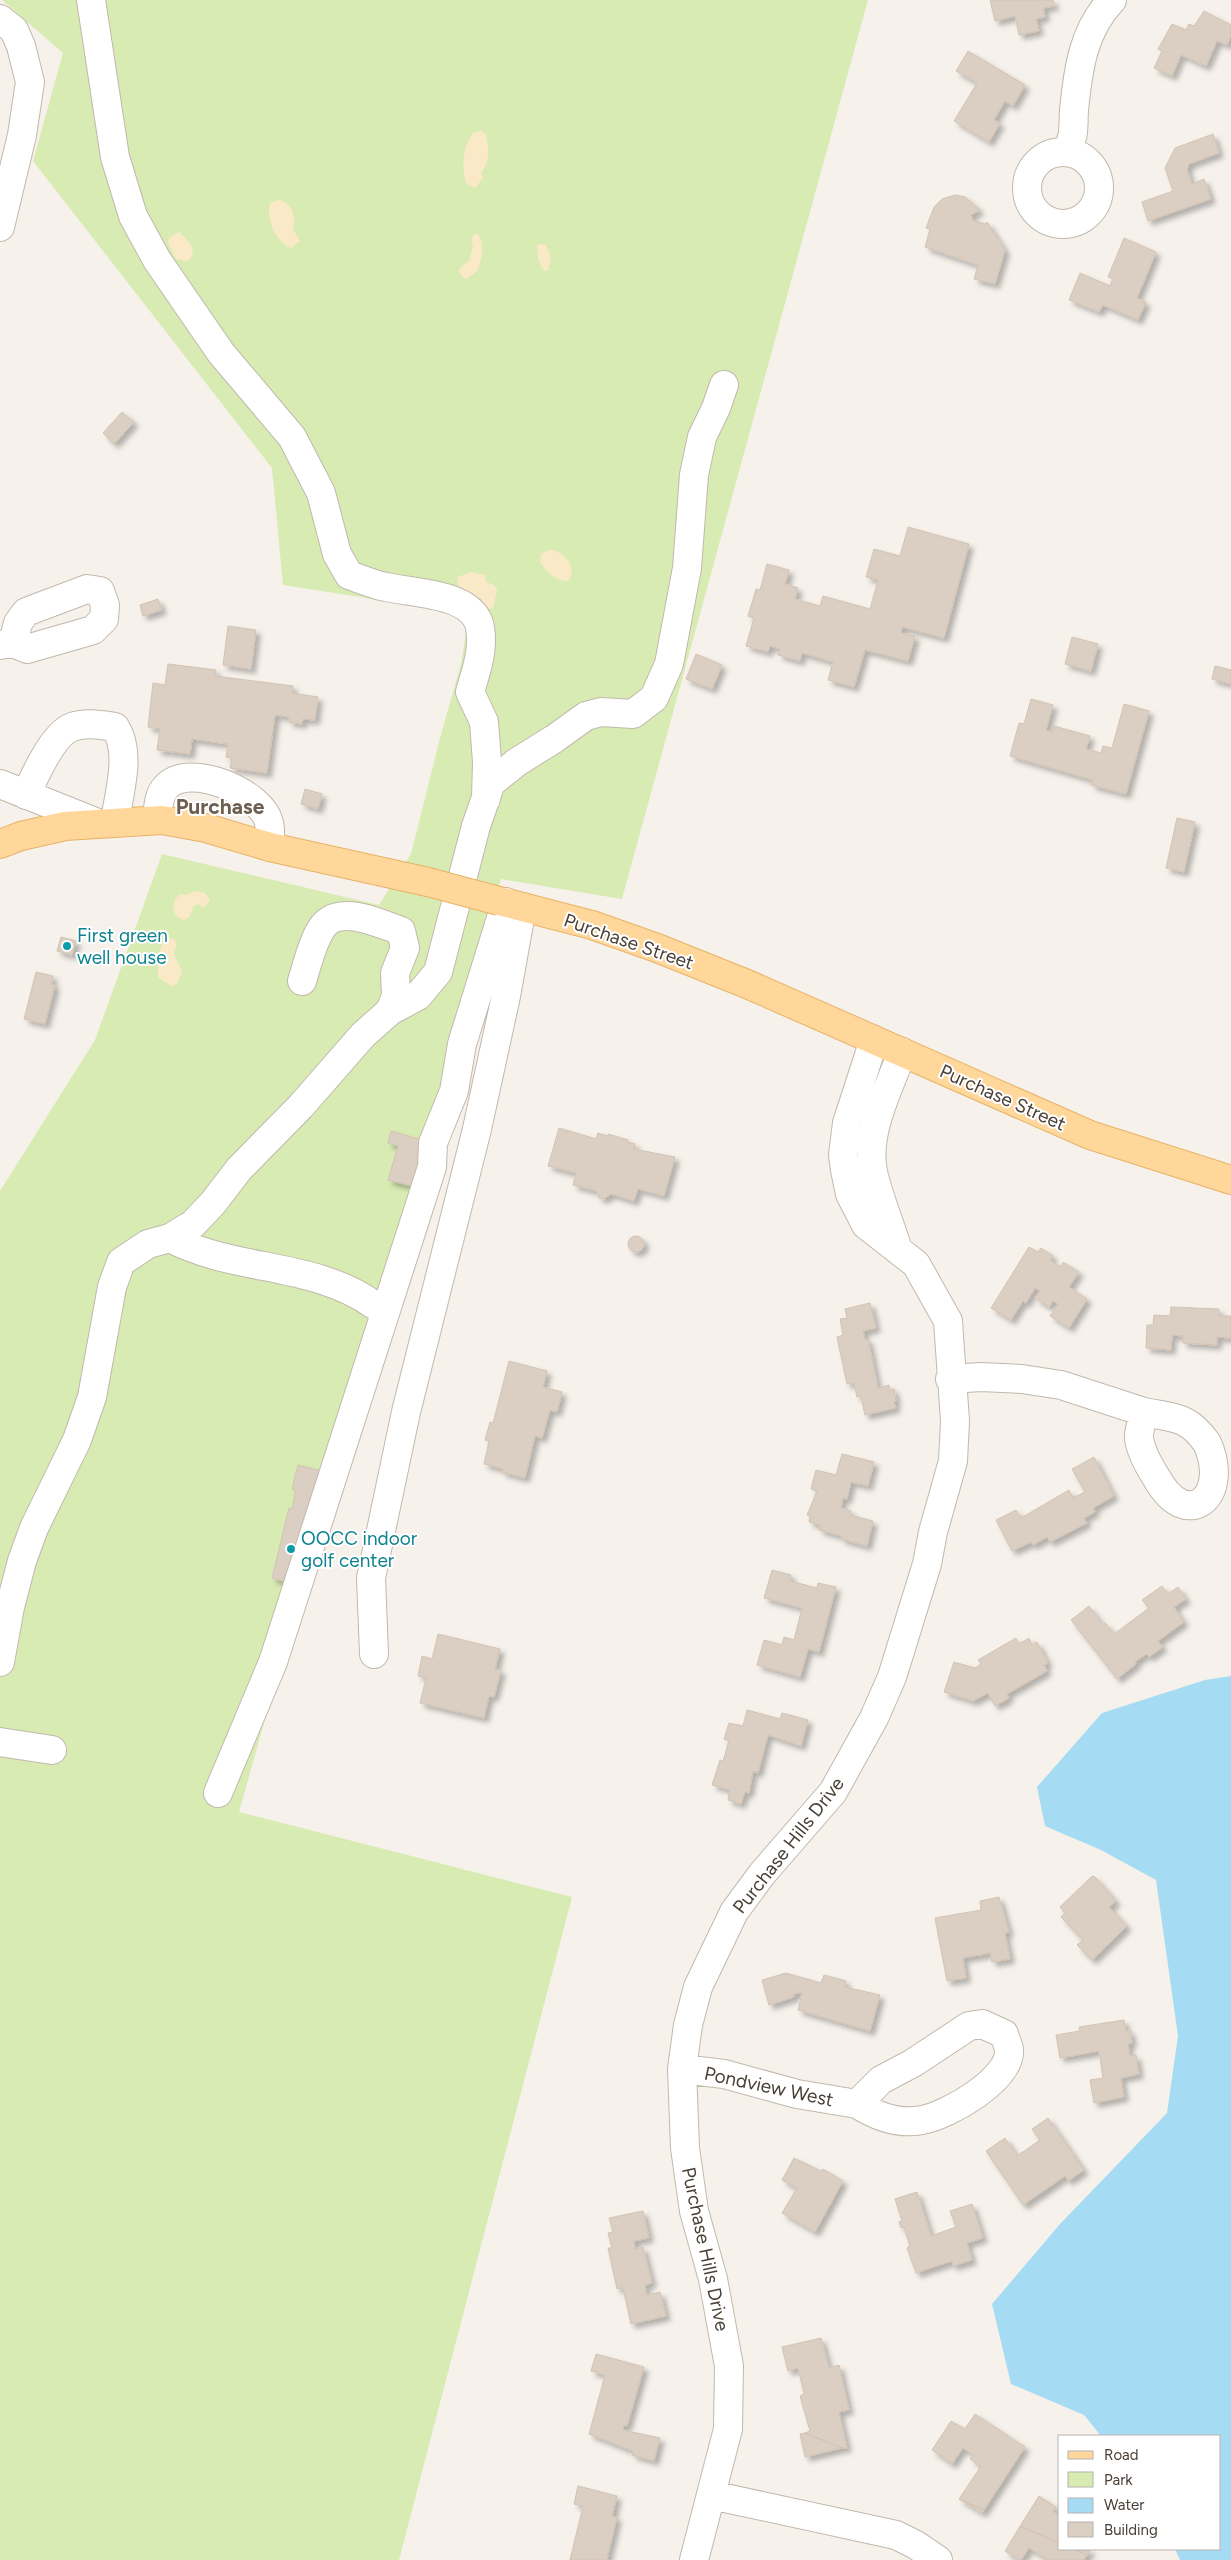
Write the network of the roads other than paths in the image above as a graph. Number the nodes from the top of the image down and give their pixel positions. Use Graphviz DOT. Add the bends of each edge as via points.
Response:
graph roads {
  1 [pos="91,0"];
  2 [pos="1112,0"];
  3 [pos="0,19"];
  4 [pos="1067,151"];
  5 [pos="0,228"];
  6 [pos="724,385"];
  7 [pos="0,784"];
  8 [pos="26,795"];
  9 [pos="486,799"];
  10 [pos="157,820"];
  11 [pos="105,822"];
  12 [pos="0,844"];
  13 [pos="270,846"];
  14 [pos="509,903"];
  15 [pos="302,981"];
  16 [pos="390,1011"];
  17 [pos="874,1040"];
  18 [pos="902,1052"];
  19 [pos="873,1162"];
  20 [pos="845,1170"];
  21 [pos="1231,1180"];
  22 [pos="170,1238"];
  23 [pos="898,1250"];
  24 [pos="374,1305"];
  25 [pos="950,1379"];
  26 [pos="1144,1412"];
  27 [pos="374,1654"];
  28 [pos="0,1662"];
  29 [pos="0,1742"];
  30 [pos="52,1750"];
  31 [pos="218,1793"];
  32 [pos="682,2069"];
  33 [pos="857,2104"];
  34 [pos="712,2494"];
  35 [pos="694,2560"];
  36 [pos="938,2560"];
  1 -- 9 [label="street" via="115,157 133,216 157,260 221,353 292,436 321,493 337,554 349,575 385,587 438,595 467,606 480,626 480,658 470,692 484,722"];
  2 -- 4 [label="street" via="1094,24 1084,48 1078,77 1074,136"];
  3 -- 5 [label="street" via="14,30 30,82 22,135"];
  6 -- 9 [label="street" via="702,437 691,503 687,568 669,664 654,698 633,714 601,712 586,716 498,777"];
  7 -- 8 [label="street"];
  8 -- 11 [label="street"];
  8 -- 11 [label="street" via="51,747 71,728 96,724 115,727 122,738 124,766"];
  9 -- 16 [label="street" via="438,972 418,996"];
  10 -- 11 [label="main road, Purchase Street"];
  10 -- 13 [label="main road, Purchase Street" via="206,828"];
  10 -- 13 [label="street" via="158,804 166,786 181,779 209,779 237,789 258,804 269,822"];
  11 -- 12 [label="main road, Purchase Street" via="65,826"];
  13 -- 14 [label="main road, Purchase Street, bridge"];
  14 -- 17 [label="main road, Purchase Street" via="592,925 657,948"];
  14 -- 27 [label="street" via="506,996 477,1129 406,1412 371,1578"];
  14 -- 31 [label="street" via="462,1044 454,1091 433,1143 432,1167 273,1662"];
  15 -- 16 [label="street" via="315,942 326,923 347,914 377,922 400,931 405,948 395,973 396,996"];
  16 -- 22 [label="street" via="362,1035 193,1224"];
  17 -- 18 [label="main road, Purchase Street"];
  17 -- 20 [label="street, Purchase Hills Drive" via="847,1123 843,1155"];
  18 -- 19 [label="street" via="874,1132"];
  18 -- 21 [label="main road, Purchase Street" via="1090,1135"];
  19 -- 20 [label="street"];
  19 -- 23 [label="street" via="873,1172"];
  20 -- 23 [label="street, Purchase Hills Drive" via="850,1194 866,1225"];
  22 -- 24 [label="street" via="190,1249 230,1260 332,1281"];
  22 -- 28 [label="street" via="148,1244 121,1262 112,1287 92,1397 77,1440 34,1528 22,1561"];
  23 -- 25 [label="street, Purchase Hills Drive" via="916,1264 948,1321"];
  25 -- 26 [label="street" via="1022,1379 1061,1386"];
  25 -- 32 [label="street, Purchase Hills Drive" via="955,1421 953,1461 927,1564 892,1677 855,1755 833,1792 762,1874 734,1912 698,1987 688,2025"];
  29 -- 30 [label="street"];
  32 -- 33 [label="street, Pondview West" via="724,2074 797,2094"];
  32 -- 34 [label="street, Purchase Hills Drive" via="685,2148 694,2211 713,2278 729,2366 728,2429"];
  33 -- 33 [label="street, Pondview West" via="878,2117 904,2121 921,2121 937,2115 968,2099 1001,2072 1009,2050 1004,2034 982,2024 969,2026 881,2080"];
  34 -- 35 [label="street, Purchase Hills Drive"];
  34 -- 36 [label="street" via="896,2535"];
}
